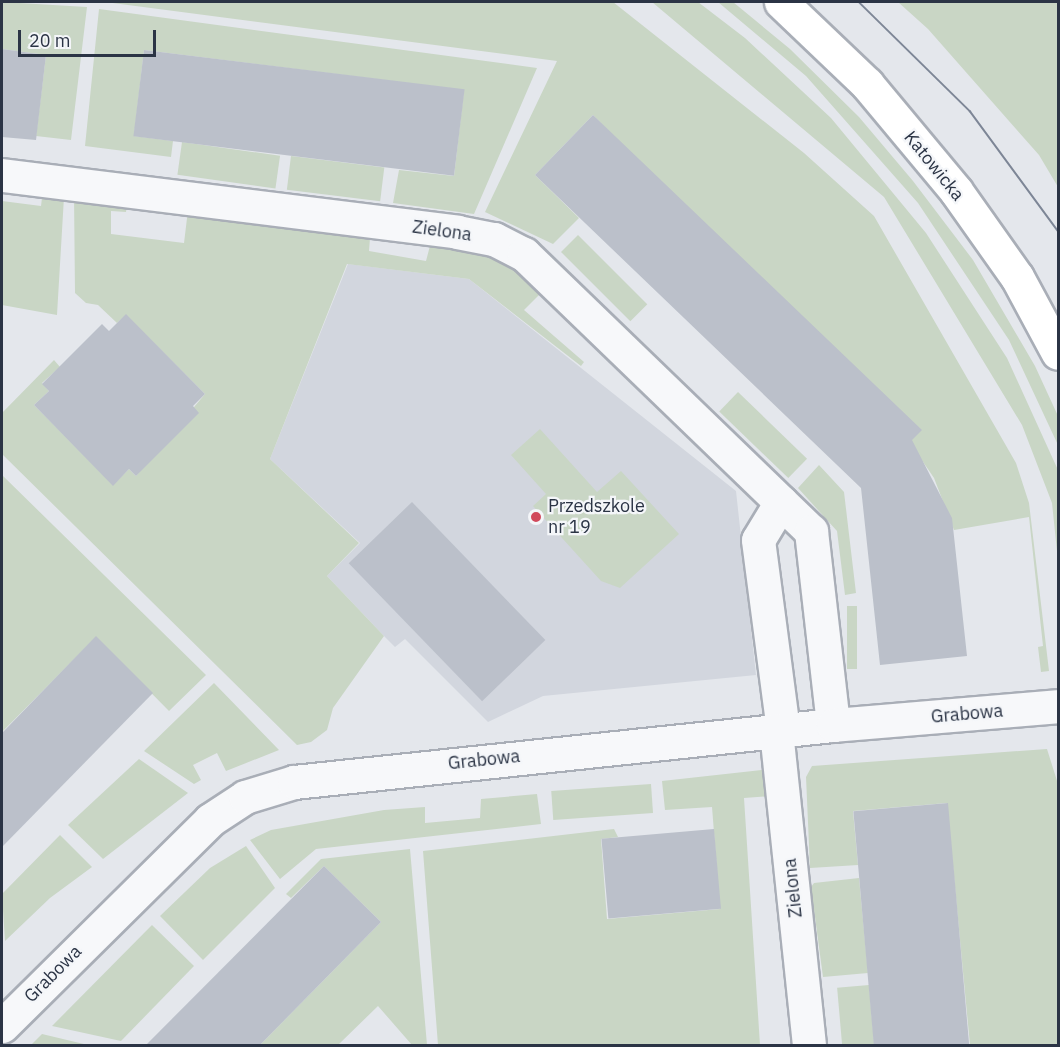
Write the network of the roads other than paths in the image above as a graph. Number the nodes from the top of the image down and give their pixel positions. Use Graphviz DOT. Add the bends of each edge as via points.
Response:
graph roads {
  1 [pos="781,2"];
  2 [pos="2,175"];
  3 [pos="1059,353"];
  4 [pos="781,502"];
  5 [pos="1059,706"];
  6 [pos="833,725"];
  7 [pos="780,731"];
  8 [pos="2,1026"];
  9 [pos="808,1046"];
  1 -- 3 [label="main road, Katowicka" via="867,84 956,191 1017,277"];
  2 -- 4 [label="street, Zielona" via="494,239 524,254"];
  4 -- 6 [label="street, Zielona" via="811,531"];
  4 -- 7 [label="street, Zielona" via="758,540"];
  5 -- 6 [label="street, Grabowa"];
  6 -- 7 [label="street, Grabowa"];
  7 -- 8 [label="street, Grabowa" via="366,772 294,782 245,797 210,820 166,861"];
  7 -- 9 [label="street, Zielona"];
}
